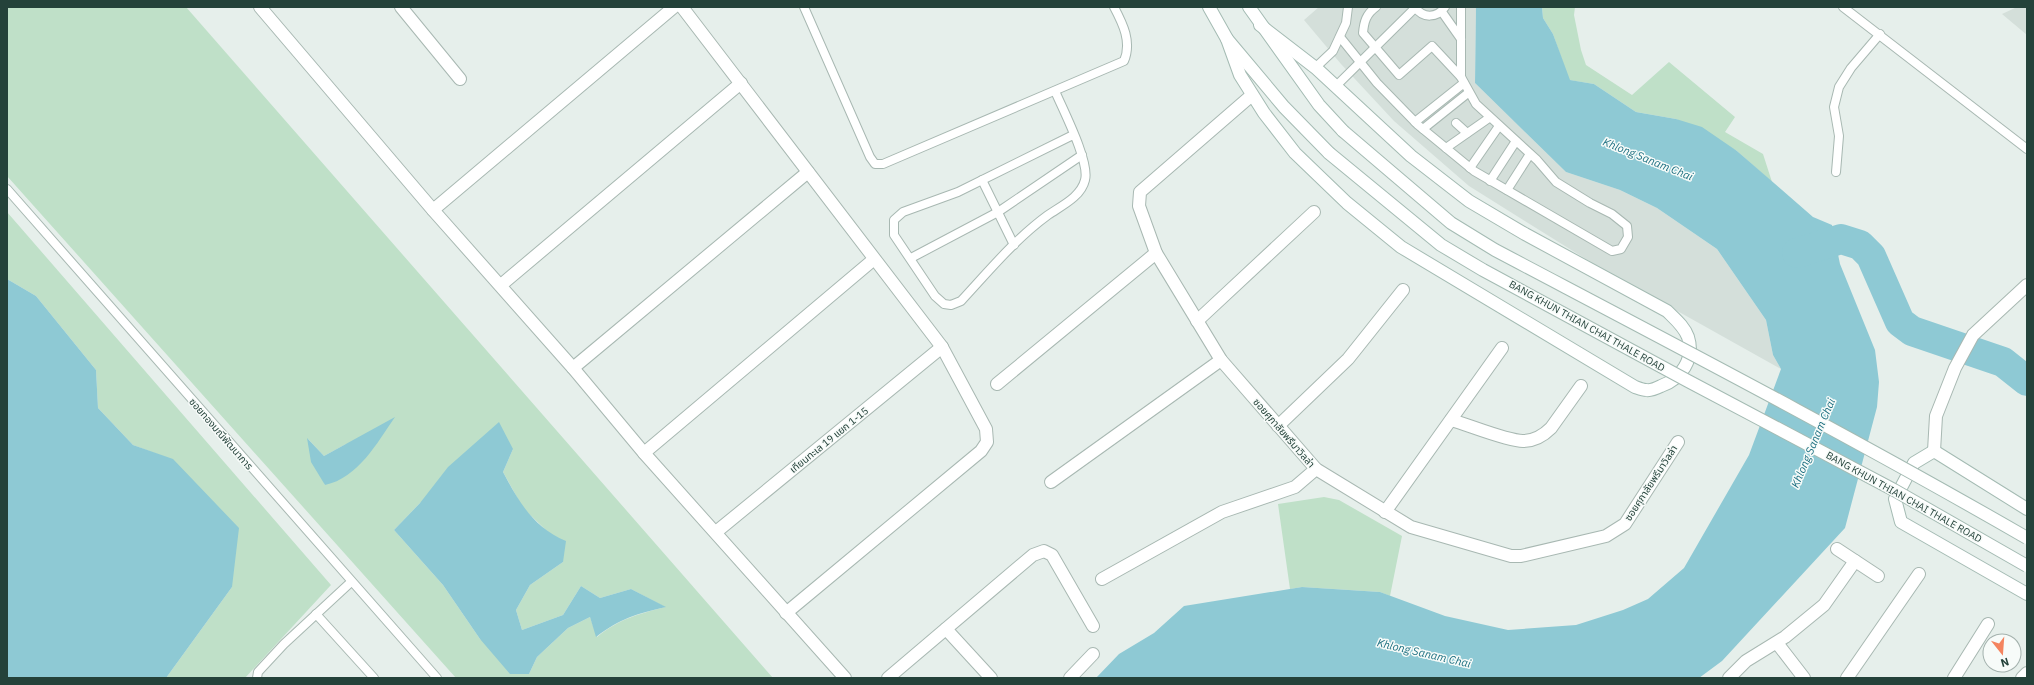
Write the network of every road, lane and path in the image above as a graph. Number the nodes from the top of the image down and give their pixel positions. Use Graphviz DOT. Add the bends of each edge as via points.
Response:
graph roads {
  1 [pos="260,7"];
  2 [pos="401,7"];
  3 [pos="674,7"];
  4 [pos="682,7"];
  5 [pos="804,7"];
  6 [pos="1114,7"];
  7 [pos="1209,7"];
  8 [pos="1249,7"];
  9 [pos="1348,7"];
  10 [pos="1376,7"];
  11 [pos="1461,7"];
  12 [pos="1843,7"];
  13 [pos="1415,8"];
  14 [pos="1443,9"];
  15 [pos="1260,25"];
  16 [pos="1880,34"];
  17 [pos="1340,37"];
  18 [pos="1227,39"];
  19 [pos="1461,39"];
  20 [pos="1374,48"];
  21 [pos="1360,62"];
  22 [pos="1315,68"];
  23 [pos="460,79"];
  24 [pos="1463,80"];
  25 [pos="741,83"];
  26 [pos="1336,86"];
  27 [pos="1055,91"];
  28 [pos="1468,93"];
  29 [pos="1252,95"];
  30 [pos="1489,118"];
  31 [pos="1415,122"];
  32 [pos="1456,123"];
  33 [pos="1498,126"];
  34 [pos="1423,129"];
  35 [pos="1467,133"];
  36 [pos="1074,135"];
  37 [pos="1516,141"];
  38 [pos="1446,148"];
  39 [pos="2027,149"];
  40 [pos="1530,154"];
  41 [pos="1082,155"];
  42 [pos="1470,168"];
  43 [pos="808,172"];
  44 [pos="1836,172"];
  45 [pos="982,180"];
  46 [pos="1490,181"];
  47 [pos="7,189"];
  48 [pos="1507,190"];
  49 [pos="432,210"];
  50 [pos="998,212"];
  51 [pos="1314,212"];
  52 [pos="1014,245"];
  53 [pos="1156,253"];
  54 [pos="911,258"];
  55 [pos="873,260"];
  56 [pos="501,285"];
  57 [pos="2027,285"];
  58 [pos="1402,290"];
  59 [pos="1197,321"];
  60 [pos="942,347"];
  61 [pos="1502,348"];
  62 [pos="1221,360"];
  63 [pos="573,368"];
  64 [pos="997,384"];
  65 [pos="1581,386"];
  66 [pos="1451,420"];
  67 [pos="1278,426"];
  68 [pos="1678,442"];
  69 [pos="1934,451"];
  70 [pos="644,453"];
  71 [pos="1316,470"];
  72 [pos="1051,482"];
  73 [pos="2027,510"];
  74 [pos="1385,512"];
  75 [pos="716,532"];
  76 [pos="2027,538"];
  77 [pos="1837,549"];
  78 [pos="1855,561"];
  79 [pos="2027,566"];
  80 [pos="1919,574"];
  81 [pos="1878,576"];
  82 [pos="1102,579"];
  83 [pos="351,582"];
  84 [pos="2027,594"];
  85 [pos="786,613"];
  86 [pos="316,614"];
  87 [pos="1988,624"];
  88 [pos="1093,626"];
  89 [pos="946,630"];
  90 [pos="1777,642"];
  91 [pos="1093,654"];
  92 [pos="2027,673"];
  93 [pos="257,678"];
  94 [pos="374,678"];
  95 [pos="437,678"];
  96 [pos="845,678"];
  97 [pos="888,678"];
  98 [pos="991,678"];
  99 [pos="1070,678"];
  100 [pos="1729,678"];
  101 [pos="1804,678"];
  102 [pos="1847,678"];
  103 [pos="1954,678"];
  104 [pos="2022,678"];
  1 -- 49 [label="street"];
  2 -- 23 [label="street"];
  3 -- 49 [label="street"];
  4 -- 25 [label="street"];
  5 -- 27 [label="lane" via="870,157 876,164 894,160"];
  6 -- 27 [label="lane" via="1128,45 1124,61"];
  7 -- 18 [label="street, BANG KHUN THIAN CHAI THALE ROAD"];
  8 -- 15 [label="street"];
  9 -- 17 [label="lane" via="1346,23"];
  10 -- 20 [label="lane" via="1364,20 1363,33"];
  11 -- 19 [label="lane"];
  12 -- 16 [label="lane"];
  13 -- 14 [label="lane" via="1431,16"];
  13 -- 20 [label="lane"];
  14 -- 19 [label="lane"];
  15 -- 22 [label="street"];
  15 -- 76 [label="street, bridge" via="1319,105 1343,131 1451,223 1494,250 1814,418"];
  16 -- 39 [label="lane"];
  16 -- 44 [label="lane" via="1851,68 1839,87 1834,107 1839,136"];
  17 -- 21 [label="lane"];
  17 -- 22 [label="lane" via="1333,51"];
  18 -- 29 [label="street" via="1240,76"];
  18 -- 79 [label="street, BANG KHUN THIAN CHAI THALE ROAD, bridge" via="1284,107 1329,153 1441,245 1688,382 1894,490"];
  19 -- 24 [label="lane"];
  20 -- 21 [label="lane"];
  20 -- 24 [label="lane" via="1399,76 1432,46"];
  21 -- 26 [label="lane"];
  21 -- 31 [label="lane"];
  22 -- 26 [label="street"];
  24 -- 28 [label="lane"];
  24 -- 31 [label="lane"];
  25 -- 43 [label="street"];
  25 -- 56 [label="street"];
  26 -- 29 [label="street" via="1411,156 1469,201 1667,311 1682,325 1688,338 1690,349 1687,364 1680,375 1671,382 1647,390 1634,387 1401,247 1347,203 1295,153"];
  27 -- 36 [label="lane"];
  28 -- 30 [label="lane"];
  28 -- 34 [label="lane"];
  29 -- 53 [label="street, ซอยศุภาลัยพรีมาวิลล่า" via="1140,192 1139,206"];
  30 -- 33 [label="lane"];
  30 -- 35 [label="lane"];
  31 -- 34 [label="lane"];
  32 -- 35 [label="lane"];
  33 -- 37 [label="lane"];
  33 -- 42 [label="lane"];
  34 -- 38 [label="lane"];
  35 -- 38 [label="lane"];
  36 -- 41 [label="lane"];
  36 -- 45 [label="lane"];
  37 -- 40 [label="lane"];
  37 -- 46 [label="lane"];
  38 -- 42 [label="lane"];
  40 -- 48 [label="lane"];
  40 -- 48 [label="lane" via="1556,182 1612,214 1627,226 1628,237 1621,249 1612,251"];
  41 -- 50 [label="lane"];
  41 -- 52 [label="lane" via="1085,180 1077,195 1046,216"];
  42 -- 46 [label="lane"];
  43 -- 55 [label="street"];
  43 -- 63 [label="street"];
  45 -- 50 [label="lane"];
  45 -- 54 [label="lane" via="958,192 903,212 894,220 894,235"];
  46 -- 48 [label="lane"];
  47 -- 83 [label="lane, ซอยทองมณีพัฒนาการ"];
  49 -- 56 [label="street"];
  50 -- 52 [label="lane"];
  50 -- 54 [label="lane"];
  51 -- 59 [label="street"];
  52 -- 54 [label="lane" via="961,301 951,305 944,304 934,296"];
  53 -- 59 [label="street, ซอยศุภาลัยพรีมาวิลล่า"];
  53 -- 64 [label="street"];
  55 -- 60 [label="street"];
  55 -- 70 [label="street"];
  56 -- 63 [label="street"];
  57 -- 69 [label="street" via="1973,335 1955,368 1936,416"];
  58 -- 67 [label="street" via="1348,359"];
  59 -- 62 [label="street, ซอยศุภาลัยพรีมาวิลล่า"];
  60 -- 75 [label="street, เทียนทะเล 19 แยก 1-15"];
  60 -- 85 [label="street" via="986,429 987,442 981,452"];
  61 -- 66 [label="street"];
  62 -- 67 [label="street, ซอยศุภาลัยพรีมาวิลล่า"];
  62 -- 72 [label="street"];
  63 -- 70 [label="street"];
  65 -- 66 [label="street" via="1546,434 1532,439 1523,441"];
  66 -- 74 [label="street"];
  67 -- 71 [label="street, ซอยศุภาลัยพรีมาวิลล่า"];
  68 -- 74 [label="street, ซอยศุภาลัยพรีมาวิลล่า" via="1624,524 1606,536 1521,556 1511,556 1411,527"];
  69 -- 73 [label="street"];
  69 -- 84 [label="street" via="1914,463 1895,499 1901,522"];
  70 -- 75 [label="street"];
  71 -- 74 [label="street, ซอยศุภาลัยพรีมาวิลล่า"];
  71 -- 82 [label="street" via="1295,487 1222,512"];
  75 -- 85 [label="street"];
  77 -- 78 [label="street"];
  78 -- 81 [label="street"];
  78 -- 90 [label="street" via="1824,605"];
  80 -- 102 [label="street"];
  83 -- 86 [label="lane"];
  83 -- 95 [label="lane, ซอยทองมณีพัฒนาการ"];
  85 -- 96 [label="street"];
  86 -- 93 [label="lane" via="258,672"];
  86 -- 94 [label="lane"];
  87 -- 103 [label="street"];
  88 -- 89 [label="street" via="1052,555 1044,551 1033,555"];
  89 -- 97 [label="street"];
  89 -- 98 [label="street"];
  90 -- 100 [label="street" via="1746,661"];
  90 -- 101 [label="street"];
  91 -- 99 [label="street"];
  92 -- 104 [label="street"];
}
